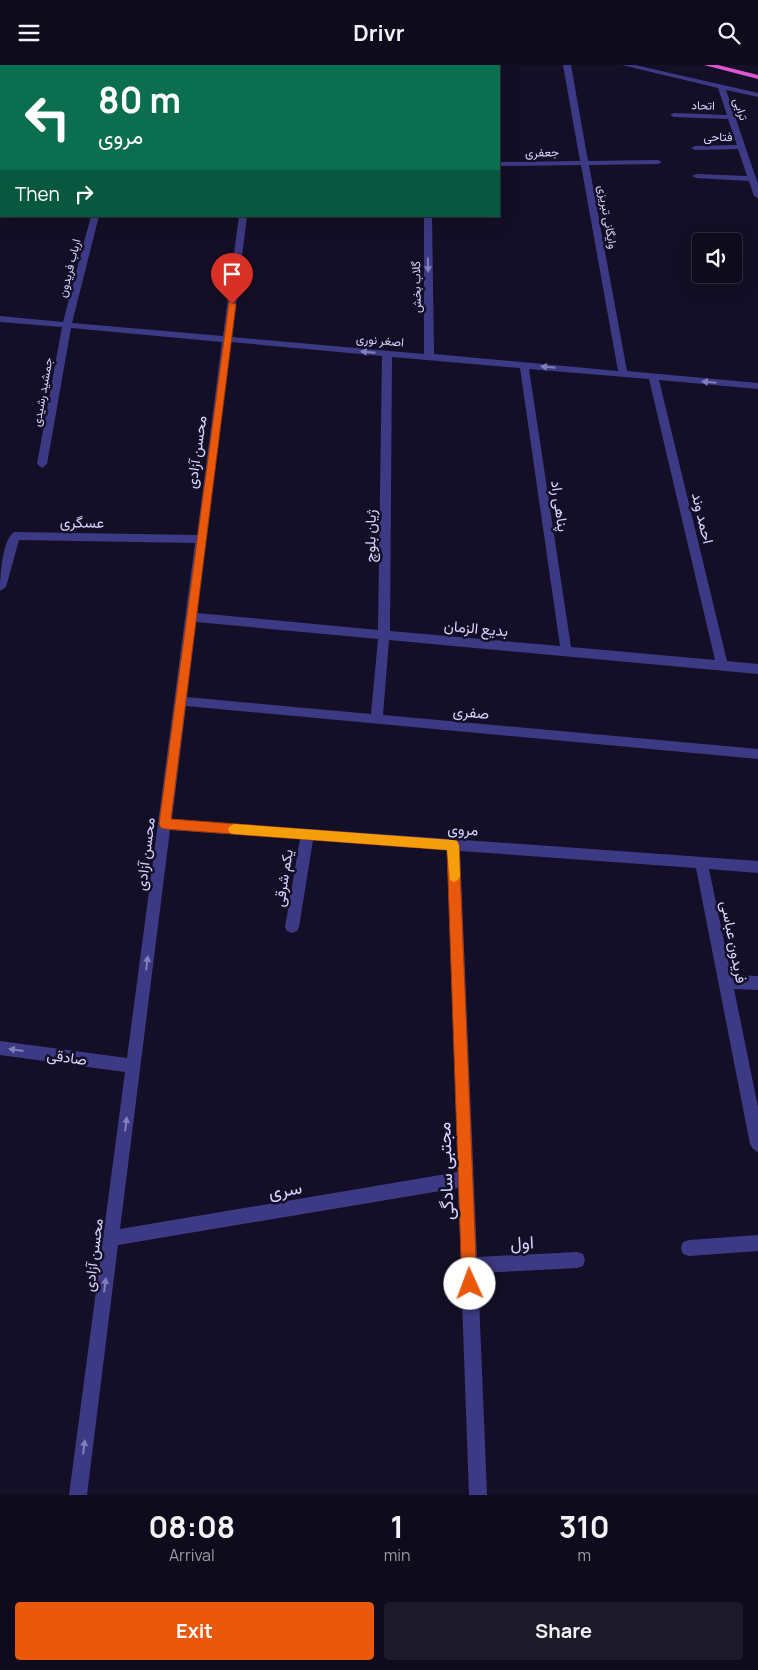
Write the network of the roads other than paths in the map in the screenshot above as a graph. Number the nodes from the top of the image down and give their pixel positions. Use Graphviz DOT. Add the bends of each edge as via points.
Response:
graph roads {
  1 [pos="567,65"];
  2 [pos="626,65"];
  3 [pos="708,65"];
  4 [pos="758,77"];
  5 [pos="721,87"];
  6 [pos="758,95"];
  7 [pos="674,115"];
  8 [pos="731,117"];
  9 [pos="742,147"];
  10 [pos="695,148"];
  11 [pos="658,162"];
  12 [pos="585,163"];
  13 [pos="500,164"];
  14 [pos="696,176"];
  15 [pos="752,179"];
  16 [pos="758,196"];
  17 [pos="95,217"];
  18 [pos="243,217"];
  19 [pos="428,217"];
  20 [pos="0,319"];
  21 [pos="67,325"];
  22 [pos="228,339"];
  23 [pos="387,353"];
  24 [pos="429,357"];
  25 [pos="524,365"];
  26 [pos="623,374"];
  27 [pos="653,377"];
  28 [pos="758,386"];
  29 [pos="42,463"];
  30 [pos="201,539"];
  31 [pos="0,587"];
  32 [pos="192,617"];
  33 [pos="384,634"];
  34 [pos="566,651"];
  35 [pos="722,666"];
  36 [pos="758,669"];
  37 [pos="180,701"];
  38 [pos="377,719"];
  39 [pos="758,754"];
  40 [pos="165,824"];
  41 [pos="307,835"];
  42 [pos="453,845"];
  43 [pos="701,863"];
  44 [pos="758,867"];
  45 [pos="292,927"];
  46 [pos="725,982"];
  47 [pos="758,983"];
  48 [pos="0,1047"];
  49 [pos="134,1066"];
  50 [pos="758,1144"];
  51 [pos="465,1179"];
  52 [pos="111,1238"];
  53 [pos="758,1243"];
  54 [pos="689,1248"];
  55 [pos="576,1260"];
  56 [pos="469,1265"];
  57 [pos="78,1495"];
  58 [pos="478,1495"];
  1 -- 12 [label="street, وایگانی تبریزی"];
  2 -- 5 [label="street"];
  3 -- 4 [label="highway"];
  5 -- 6 [label="street"];
  5 -- 8 [label="street, ترابی"];
  7 -- 8 [label="street, اتحاد"];
  8 -- 9 [label="street, ترابی"];
  9 -- 10 [label="street, فتاحی"];
  9 -- 15 [label="street, ترابی"];
  11 -- 12 [label="street, جعفری"];
  12 -- 13 [label="street, جعفری"];
  12 -- 26 [label="street, وایگانی تبریزی"];
  14 -- 15 [label="street"];
  15 -- 16 [label="street, ترابی"];
  17 -- 21 [label="street, ارباب فریدون"];
  18 -- 22 [label="street, محسن آزادی"];
  19 -- 24 [label="street, گلاب بخش, one-way"];
  20 -- 21 [label="street, اصغر نوری"];
  21 -- 22 [label="street, اصغر نوری"];
  21 -- 29 [label="street, جمشید رشیدی"];
  23 -- 22 [label="street, اصغر نوری, one-way"];
  22 -- 30 [label="street, محسن آزادی"];
  23 -- 24 [label="street, اصغر نوری"];
  23 -- 33 [label="street, ژیان بلوچ"];
  24 -- 25 [label="street, اصغر نوری"];
  26 -- 25 [label="street, اصغر نوری, one-way"];
  25 -- 34 [label="street, پناهی راد"];
  26 -- 27 [label="street, اصغر نوری"];
  28 -- 27 [label="street, اصغر نوری, one-way"];
  27 -- 35 [label="street, احمد وند"];
  30 -- 31 [label="street, عسگری" via="15,536"];
  30 -- 32 [label="street, محسن آزادی"];
  32 -- 33 [label="street, بدیع الزمان"];
  32 -- 37 [label="street, محسن آزادی"];
  33 -- 34 [label="street, بدیع الزمان"];
  33 -- 38 [label="street, ژیان بلوچ"];
  34 -- 35 [label="street, بدیع الزمان"];
  35 -- 36 [label="street, بدیع الزمان"];
  37 -- 38 [label="street, صفری"];
  37 -- 40 [label="street, محسن آزادی"];
  38 -- 39 [label="street, صفری"];
  40 -- 41 [label="street, مروی"];
  49 -- 40 [label="street, محسن آزادی, one-way"];
  41 -- 42 [label="street, مروی"];
  41 -- 45 [label="street, یکم شرقی"];
  42 -- 43 [label="street, مروی"];
  42 -- 51 [label="street, مجتبی سادگی"];
  43 -- 44 [label="street, مروی"];
  43 -- 46 [label="street, فریدون عباسی"];
  46 -- 47 [label="street"];
  46 -- 50 [label="street, فریدون عباسی"];
  49 -- 48 [label="street, صادقی, one-way"];
  52 -- 49 [label="street, محسن آزادی, one-way"];
  51 -- 52 [label="street, سری"];
  51 -- 56 [label="street, مجتبی سادگی"];
  57 -- 52 [label="street, محسن آزادی, one-way"];
  53 -- 54 [label="street"];
  55 -- 56 [label="street, اول"];
  56 -- 58 [label="street, مجتبی سادگی"];
}
